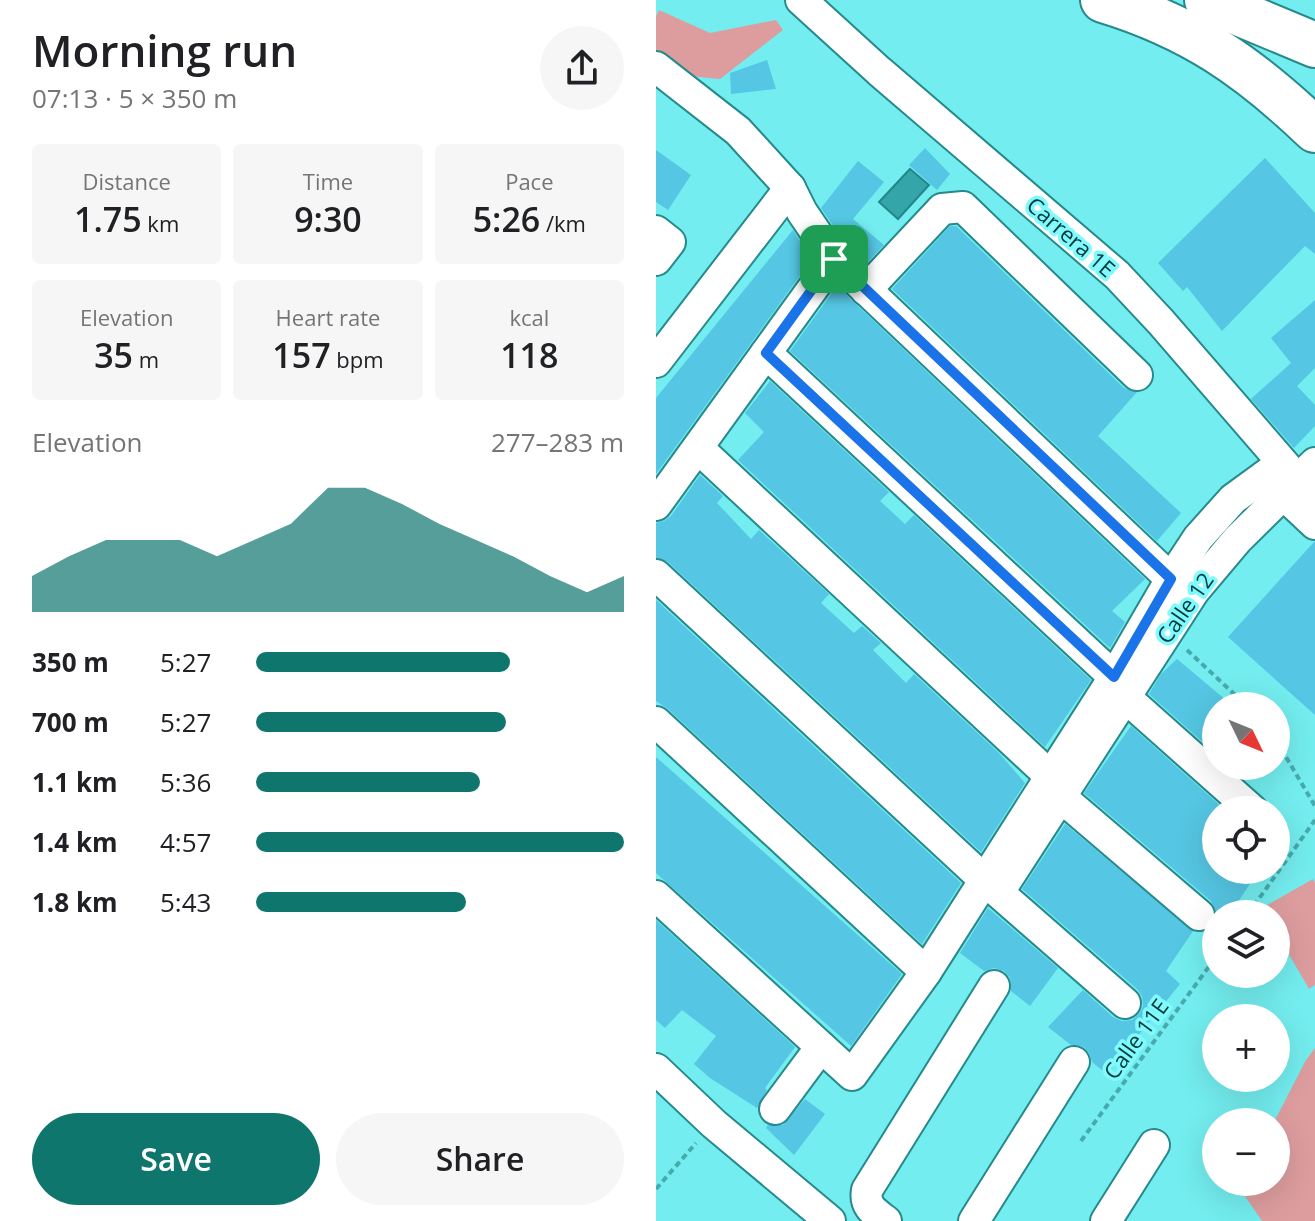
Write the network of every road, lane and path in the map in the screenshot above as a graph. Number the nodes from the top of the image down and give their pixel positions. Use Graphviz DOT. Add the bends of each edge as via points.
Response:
graph roads {
  1 [pos="801,0"];
  2 [pos="1103,0"];
  3 [pos="1207,0"];
  4 [pos="1315,45"];
  5 [pos="656,67"];
  6 [pos="1315,130"];
  7 [pos="790,188"];
  8 [pos="656,231"];
  9 [pos="834,259"];
  10 [pos="656,260"];
  11 [pos="866,290"];
  12 [pos="766,353"];
  13 [pos="656,362"];
  14 [pos="1137,375"];
  15 [pos="698,448"];
  16 [pos="1298,480"];
  17 [pos="656,505"];
  18 [pos="1315,524"];
  19 [pos="656,575"];
  20 [pos="1171,579"];
  21 [pos="1167,632"];
  22 [pos="1119,687"];
  23 [pos="1232,692"];
  24 [pos="656,722"];
  25 [pos="1290,764"];
  26 [pos="1056,787"];
  27 [pos="1237,796"];
  28 [pos="1315,806"];
  29 [pos="1315,820"];
  30 [pos="991,885"];
  31 [pos="656,896"];
  32 [pos="1258,900"];
  33 [pos="1199,915"];
  34 [pos="926,972"];
  35 [pos="1202,976"];
  36 [pos="994,986"];
  37 [pos="1125,1003"];
  38 [pos="821,1047"];
  39 [pos="1074,1062"];
  40 [pos="656,1069"];
  41 [pos="775,1109"];
  42 [pos="714,1124"];
  43 [pos="1081,1141"];
  44 [pos="1154,1145"];
  45 [pos="656,1189"];
  46 [pos="830,1221"];
  47 [pos="886,1221"];
  48 [pos="974,1221"];
  49 [pos="1106,1221"];
  1 -- 16 [label="street, Carrera 1E" via="1117,275"];
  2 -- 6 [label="highway" via="1215,48"];
  3 -- 4 [label="highway"];
  5 -- 7 [label="street" via="738,131"];
  7 -- 9 [label="street"];
  7 -- 13 [label="street"];
  8 -- 10 [label="street" via="670,242"];
  9 -- 11 [label="street"];
  9 -- 12 [label="street"];
  11 -- 14 [label="street" via="942,209 963,207"];
  11 -- 20 [label="street"];
  12 -- 15 [label="street"];
  12 -- 22 [label="street"];
  15 -- 17 [label="street"];
  15 -- 26 [label="street"];
  16 -- 18 [label="street, Carrera 1E"];
  16 -- 20 [label="street" via="1233,499"];
  16 -- 21 [label="street, Calle 12" via="1228,550"];
  19 -- 30 [label="street"];
  20 -- 22 [label="street"];
  21 -- 22 [label="street, Calle 12"];
  21 -- 23 [label="path"];
  22 -- 26 [label="street"];
  22 -- 27 [label="street"];
  24 -- 34 [label="street"];
  25 -- 28 [label="path"];
  26 -- 30 [label="street"];
  26 -- 33 [label="street"];
  29 -- 32 [label="path"];
  30 -- 34 [label="street"];
  30 -- 37 [label="street"];
  31 -- 38 [label="street"];
  34 -- 38 [label="street" via="852,1075"];
  35 -- 43 [label="path, Calle 11E"];
  36 -- 47 [label="street" via="867,1190 867,1205"];
  38 -- 41 [label="street"];
  39 -- 48 [label="street"];
  40 -- 42 [label="street"];
  42 -- 45 [label="path"];
  42 -- 46 [label="street"];
  44 -- 49 [label="street"];
}
